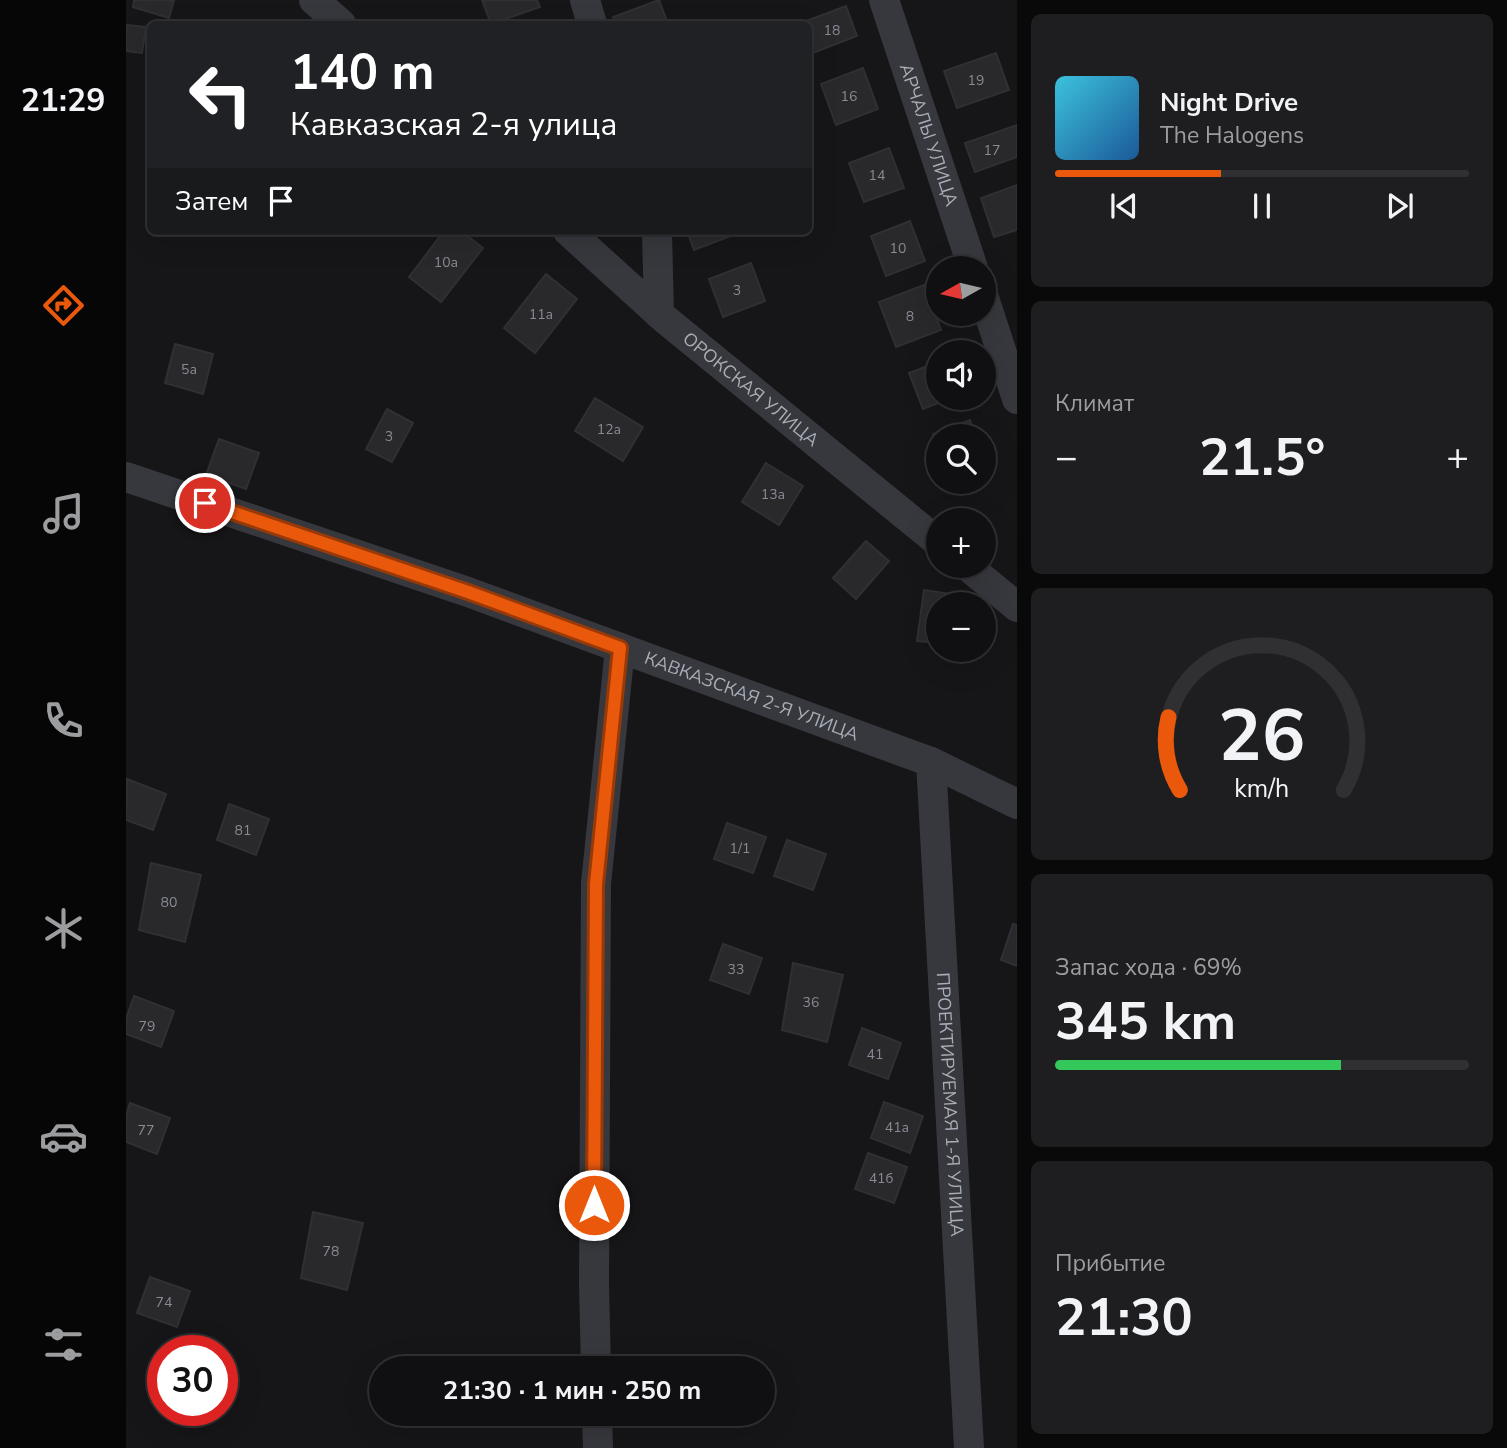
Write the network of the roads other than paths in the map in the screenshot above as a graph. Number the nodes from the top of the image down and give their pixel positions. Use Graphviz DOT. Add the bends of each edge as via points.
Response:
graph roads {
  1 [pos="314,0"];
  2 [pos="585,0"];
  3 [pos="884,0"];
  4 [pos="338,21"];
  5 [pos="591,21"];
  6 [pos="572,235"];
  7 [pos="657,235"];
  8 [pos="969,256"];
  9 [pos="659,314"];
  10 [pos="993,326"];
  11 [pos="1017,399"];
  12 [pos="126,477"];
  13 [pos="926,532"];
  14 [pos="982,578"];
  15 [pos="1017,607"];
  16 [pos="620,648"];
  17 [pos="931,762"];
  18 [pos="1017,804"];
  19 [pos="596,1356"];
  20 [pos="597,1426"];
  21 [pos="598,1448"];
  22 [pos="969,1448"];
  1 -- 4 [label="street"];
  2 -- 5 [label="street"];
  3 -- 8 [label="street, АРЧАЛЫ УЛИЦА"];
  6 -- 9 [label="street, ОРОКСКАЯ УЛИЦА"];
  7 -- 9 [label="street"];
  9 -- 13 [label="street, ОРОКСКАЯ УЛИЦА"];
  10 -- 11 [label="street"];
  12 -- 16 [label="street, КАВКАЗСКАЯ 2-Я УЛИЦА"];
  14 -- 15 [label="street"];
  16 -- 17 [label="street, КАВКАЗСКАЯ 2-Я УЛИЦА"];
  16 -- 19 [label="street" via="596,884"];
  17 -- 18 [label="street, КАВКАЗСКАЯ 2-Я УЛИЦА"];
  17 -- 22 [label="street, ПРОЕКТИРУЕМАЯ 1-Я УЛИЦА"];
  20 -- 21 [label="street"];
}
